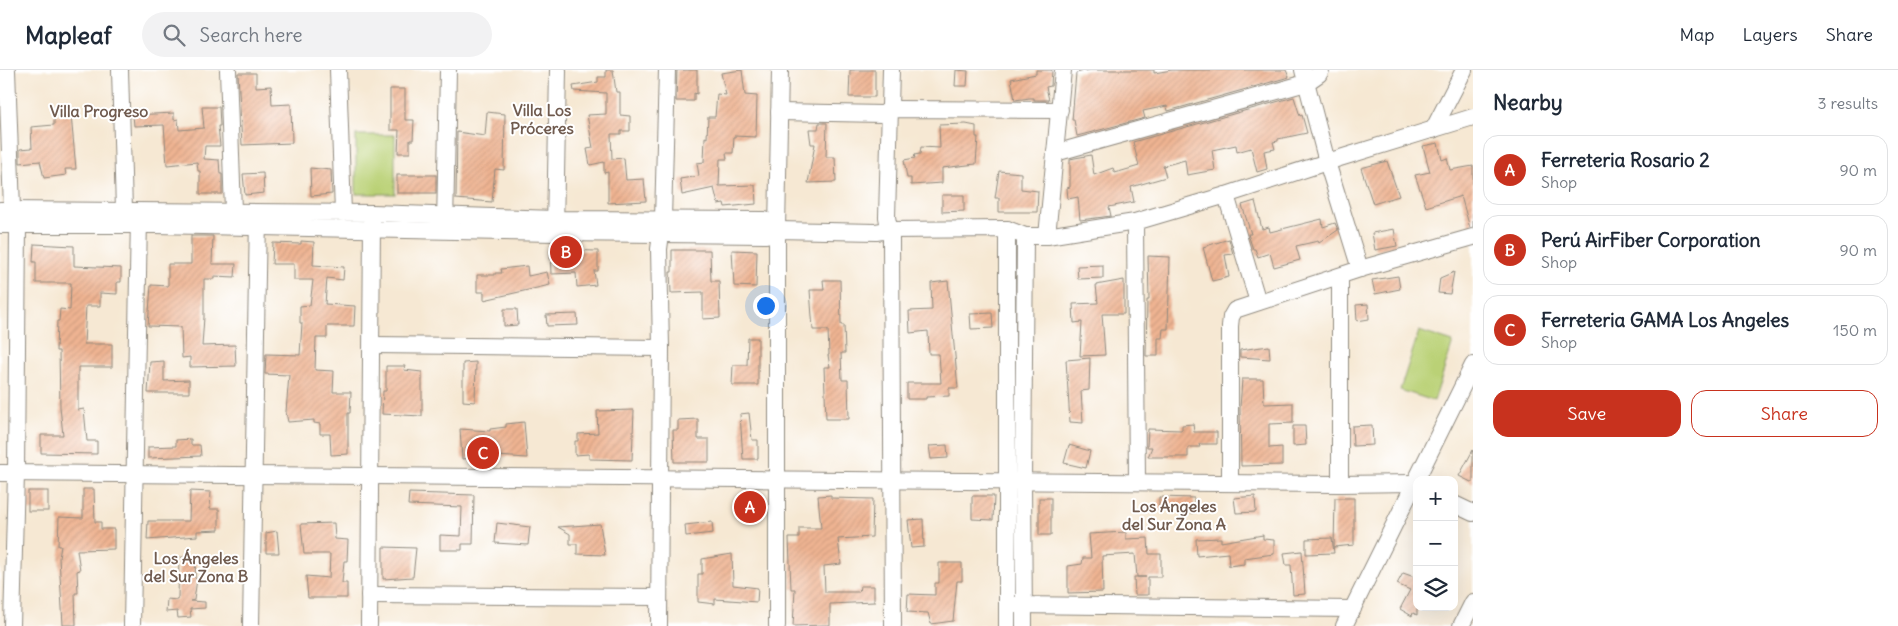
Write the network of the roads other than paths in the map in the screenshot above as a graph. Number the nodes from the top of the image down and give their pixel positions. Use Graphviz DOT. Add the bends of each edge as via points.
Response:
graph roads {
  1 [pos="7,70"];
  2 [pos="120,70"];
  3 [pos="228,70"];
  4 [pos="338,70"];
  5 [pos="448,70"];
  6 [pos="558,70"];
  7 [pos="668,70"];
  8 [pos="780,70"];
  9 [pos="891,70"];
  10 [pos="1063,70"];
  11 [pos="1321,70"];
  12 [pos="1464,70"];
  13 [pos="1304,76"];
  14 [pos="890,109"];
  15 [pos="1060,110"];
  16 [pos="779,112"];
  17 [pos="1473,117"];
  18 [pos="1433,130"];
  19 [pos="1055,154"];
  20 [pos="1327,162"];
  21 [pos="1226,195"];
  22 [pos="232,212"];
  23 [pos="343,213"];
  24 [pos="372,213"];
  25 [pos="10,214"];
  26 [pos="134,215"];
  27 [pos="258,219"];
  28 [pos="1135,222"];
  29 [pos="445,223"];
  30 [pos="0,225"];
  31 [pos="555,226"];
  32 [pos="662,227"];
  33 [pos="1007,229"];
  34 [pos="372,230"];
  35 [pos="777,230"];
  36 [pos="888,230"];
  37 [pos="1025,236"];
  38 [pos="1047,236"];
  39 [pos="1473,237"];
  40 [pos="1360,269"];
  41 [pos="1340,277"];
  42 [pos="1258,302"];
  43 [pos="372,346"];
  44 [pos="661,348"];
  45 [pos="1473,365"];
  46 [pos="8,473"];
  47 [pos="134,474"];
  48 [pos="253,475"];
  49 [pos="1418,476"];
  50 [pos="370,477"];
  51 [pos="661,479"];
  52 [pos="778,480"];
  53 [pos="891,480"];
  54 [pos="1015,481"];
  55 [pos="1137,482"];
  56 [pos="1230,482"];
  57 [pos="1413,483"];
  58 [pos="1340,484"];
  59 [pos="1413,487"];
  60 [pos="1458,506"];
  61 [pos="1473,514"];
  62 [pos="369,595"];
  63 [pos="659,597"];
  64 [pos="1473,602"];
  65 [pos="1007,605"];
  66 [pos="1024,606"];
  67 [pos="1353,609"];
  68 [pos="12,626"];
  69 [pos="132,626"];
  70 [pos="251,626"];
  71 [pos="369,626"];
  72 [pos="659,626"];
  73 [pos="777,626"];
  74 [pos="893,626"];
  75 [pos="1007,626"];
  76 [pos="1024,626"];
  77 [pos="1344,626"];
  78 [pos="1461,626"];
  1 -- 25 [label="street"];
  2 -- 26 [label="street"];
  3 -- 22 [label="street"];
  4 -- 23 [label="street"];
  5 -- 29 [label="street"];
  6 -- 31 [label="street"];
  7 -- 32 [label="street"];
  8 -- 16 [label="street"];
  9 -- 14 [label="street"];
  10 -- 15 [label="street"];
  11 -- 13 [label="street" via="1319,74"];
  12 -- 18 [label="street"];
  13 -- 19 [label="street"];
  13 -- 20 [label="street"];
  14 -- 15 [label="street"];
  14 -- 16 [label="street" via="883,114"];
  14 -- 36 [label="street"];
  15 -- 19 [label="street"];
  16 -- 35 [label="street"];
  17 -- 18 [label="street"];
  18 -- 20 [label="street"];
  19 -- 38 [label="street"];
  20 -- 21 [label="street"];
  20 -- 40 [label="street"];
  21 -- 28 [label="street"];
  21 -- 42 [label="street"];
  22 -- 26 [label="street"];
  22 -- 27 [label="street"];
  23 -- 24 [label="street"];
  23 -- 27 [label="street"];
  24 -- 29 [label="street"];
  24 -- 34 [label="street"];
  25 -- 26 [label="street"];
  25 -- 30 [label="street"];
  25 -- 46 [label="street"];
  26 -- 27 [label="street"];
  26 -- 47 [label="street"];
  27 -- 34 [label="street"];
  27 -- 48 [label="street"];
  28 -- 38 [label="street"];
  28 -- 55 [label="street"];
  29 -- 31 [label="street"];
  29 -- 34 [label="street"];
  31 -- 32 [label="street"];
  32 -- 35 [label="street" via="766,235"];
  32 -- 44 [label="street"];
  33 -- 36 [label="street"];
  33 -- 37 [label="street"];
  33 -- 54 [label="street"];
  34 -- 43 [label="street"];
  35 -- 36 [label="street"];
  35 -- 52 [label="street"];
  36 -- 53 [label="street"];
  37 -- 38 [label="street"];
  37 -- 54 [label="street"];
  39 -- 40 [label="street"];
  40 -- 41 [label="street"];
  41 -- 42 [label="street"];
  41 -- 58 [label="street"];
  42 -- 56 [label="street" via="1235,310 1231,317"];
  43 -- 44 [label="street"];
  43 -- 50 [label="street"];
  44 -- 51 [label="street"];
  45 -- 49 [label="street"];
  46 -- 47 [label="street"];
  46 -- 68 [label="street"];
  47 -- 48 [label="street"];
  47 -- 69 [label="street"];
  48 -- 50 [label="street"];
  48 -- 70 [label="street"];
  50 -- 51 [label="street"];
  50 -- 62 [label="street"];
  51 -- 52 [label="street"];
  51 -- 63 [label="street"];
  52 -- 53 [label="street"];
  52 -- 73 [label="street"];
  53 -- 54 [label="street"];
  53 -- 74 [label="street"];
  54 -- 55 [label="street"];
  54 -- 65 [label="street"];
  54 -- 66 [label="street"];
  55 -- 56 [label="street"];
  56 -- 58 [label="street"];
  57 -- 58 [label="street"];
  59 -- 67 [label="street"];
  60 -- 61 [label="street"];
  62 -- 63 [label="street"];
  62 -- 71 [label="street"];
  63 -- 72 [label="street"];
  64 -- 78 [label="street"];
  65 -- 66 [label="street"];
  65 -- 75 [label="street"];
  66 -- 67 [label="street"];
  66 -- 76 [label="street"];
  67 -- 77 [label="street"];
}
